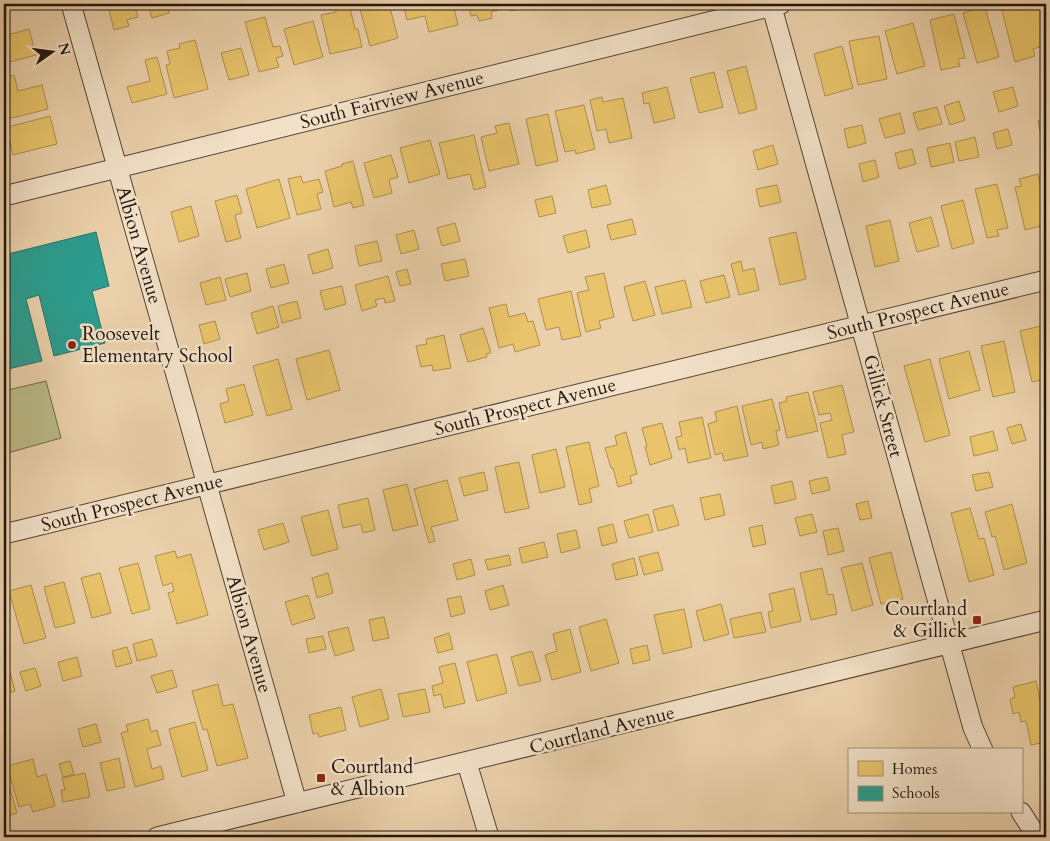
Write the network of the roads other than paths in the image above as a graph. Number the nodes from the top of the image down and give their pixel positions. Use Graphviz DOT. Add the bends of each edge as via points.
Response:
graph roads {
  1 [pos="71,4"];
  2 [pos="774,4"];
  3 [pos="116,168"];
  4 [pos="4,196"];
  5 [pos="1046,280"];
  6 [pos="861,325"];
  7 [pos="207,485"];
  8 [pos="4,534"];
  9 [pos="1046,620"];
  10 [pos="950,644"];
  11 [pos="982,748"];
  12 [pos="467,763"];
  13 [pos="297,803"];
  14 [pos="1022,814"];
  15 [pos="157,837"];
  16 [pos="489,837"];
  17 [pos="1037,837"];
  1 -- 3 [label="street, Albion Avenue"];
  2 -- 3 [label="street, South Fairview Avenue"];
  2 -- 6 [label="street, Gillick Street"];
  3 -- 4 [label="street, South Fairview Avenue"];
  3 -- 7 [label="street, Albion Avenue"];
  5 -- 6 [label="street, South Prospect Avenue"];
  6 -- 7 [label="street, South Prospect Avenue"];
  6 -- 10 [label="street, Gillick Street"];
  7 -- 8 [label="street, South Prospect Avenue"];
  7 -- 13 [label="street, Albion Avenue"];
  9 -- 10 [label="street, Courtland Avenue"];
  10 -- 11 [label="street, Gillick Street" via="973,728"];
  10 -- 12 [label="street, Courtland Avenue"];
  12 -- 13 [label="street, Courtland Avenue"];
  12 -- 16 [label="street"];
  13 -- 15 [label="street, Courtland Avenue"];
  14 -- 17 [label="street"];
}
